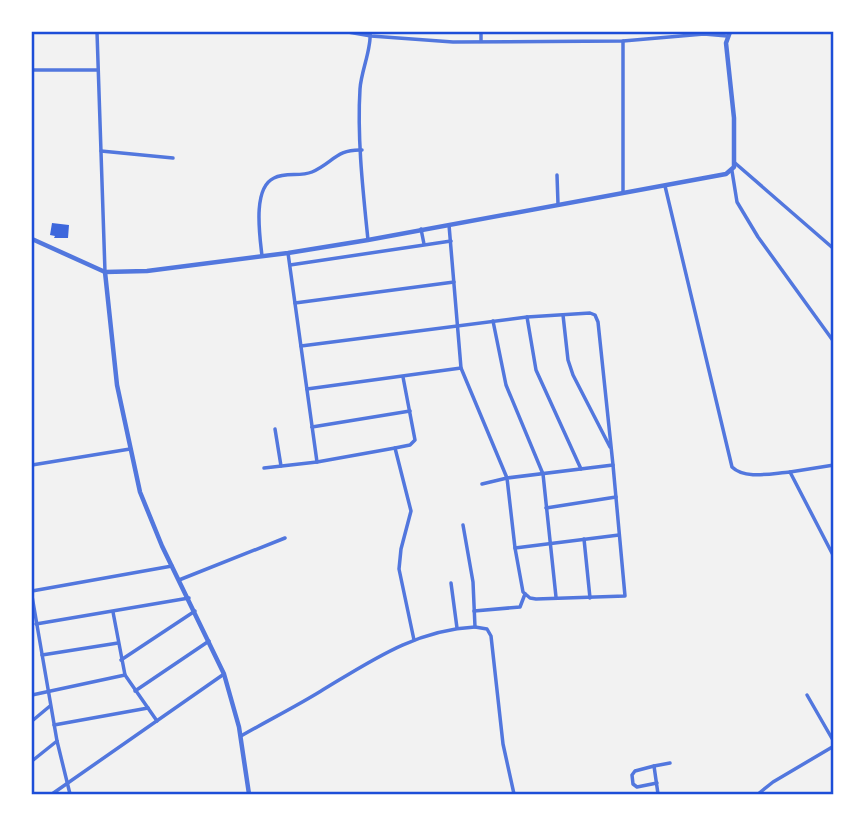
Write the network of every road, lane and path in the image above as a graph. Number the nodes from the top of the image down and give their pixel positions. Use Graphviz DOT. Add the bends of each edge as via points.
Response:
graph roads {
  1 [pos="97,32"];
  2 [pos="348,32"];
  3 [pos="481,32"];
  4 [pos="371,34"];
  5 [pos="728,34"];
  6 [pos="481,41"];
  7 [pos="623,41"];
  8 [pos="32,70"];
  9 [pos="98,70"];
  10 [pos="362,150"];
  11 [pos="101,151"];
  12 [pos="173,158"];
  13 [pos="735,163"];
  14 [pos="732,170"];
  15 [pos="557,175"];
  16 [pos="665,186"];
  17 [pos="623,193"];
  18 [pos="558,204"];
  19 [pos="449,224"];
  20 [pos="421,229"];
  21 [pos="32,239"];
  22 [pos="368,240"];
  23 [pos="451,240"];
  24 [pos="424,244"];
  25 [pos="834,249"];
  26 [pos="288,253"];
  27 [pos="262,256"];
  28 [pos="289,265"];
  29 [pos="105,272"];
  30 [pos="454,282"];
  31 [pos="295,303"];
  32 [pos="563,315"];
  33 [pos="527,317"];
  34 [pos="493,321"];
  35 [pos="457,326"];
  36 [pos="834,342"];
  37 [pos="301,346"];
  38 [pos="461,368"];
  39 [pos="403,377"];
  40 [pos="307,389"];
  41 [pos="410,411"];
  42 [pos="312,427"];
  43 [pos="275,429"];
  44 [pos="395,448"];
  45 [pos="130,449"];
  46 [pos="611,449"];
  47 [pos="317,462"];
  48 [pos="613,465"];
  49 [pos="834,465"];
  50 [pos="32,466"];
  51 [pos="281,466"];
  52 [pos="264,468"];
  53 [pos="581,469"];
  54 [pos="790,472"];
  55 [pos="542,474"];
  56 [pos="507,478"];
  57 [pos="482,484"];
  58 [pos="616,497"];
  59 [pos="546,508"];
  60 [pos="463,525"];
  61 [pos="620,535"];
  62 [pos="285,538"];
  63 [pos="584,540"];
  64 [pos="550,544"];
  65 [pos="515,548"];
  66 [pos="834,557"];
  67 [pos="173,566"];
  68 [pos="179,580"];
  69 [pos="451,583"];
  70 [pos="32,593"];
  71 [pos="525,594"];
  72 [pos="556,597"];
  73 [pos="189,598"];
  74 [pos="590,598"];
  75 [pos="113,611"];
  76 [pos="195,611"];
  77 [pos="474,611"];
  78 [pos="36,624"];
  79 [pos="475,627"];
  80 [pos="457,628"];
  81 [pos="414,640"];
  82 [pos="209,641"];
  83 [pos="118,643"];
  84 [pos="42,655"];
  85 [pos="121,660"];
  86 [pos="224,674"];
  87 [pos="125,676"];
  88 [pos="135,691"];
  89 [pos="48,692"];
  90 [pos="32,695"];
  91 [pos="807,695"];
  92 [pos="50,706"];
  93 [pos="148,708"];
  94 [pos="158,721"];
  95 [pos="32,722"];
  96 [pos="54,725"];
  97 [pos="241,736"];
  98 [pos="57,740"];
  99 [pos="834,744"];
  100 [pos="32,761"];
  101 [pos="670,763"];
  102 [pos="654,766"];
  103 [pos="657,783"];
  104 [pos="67,785"];
  105 [pos="52,794"];
  106 [pos="70,794"];
  107 [pos="249,794"];
  108 [pos="514,794"];
  109 [pos="658,794"];
  110 [pos="758,794"];
  1 -- 9 [label="street"];
  2 -- 4 [label="street"];
  3 -- 6 [label="street"];
  4 -- 6 [label="street"];
  4 -- 10 [label="street" via="360,86"];
  5 -- 7 [label="street"];
  5 -- 13 [label="street"];
  6 -- 7 [label="street"];
  7 -- 17 [label="street"];
  8 -- 9 [label="street"];
  9 -- 11 [label="street"];
  10 -- 22 [label="street"];
  10 -- 27 [label="street" via="345,151 314,171 268,182 262,192 259,222"];
  11 -- 12 [label="street"];
  11 -- 29 [label="street"];
  13 -- 14 [label="street"];
  13 -- 25 [label="street"];
  14 -- 16 [label="street"];
  14 -- 36 [label="street" via="735,195 746,218"];
  15 -- 18 [label="street"];
  16 -- 17 [label="street"];
  16 -- 54 [label="street" via="729,460 738,472"];
  17 -- 18 [label="street"];
  18 -- 19 [label="street"];
  19 -- 20 [label="street"];
  19 -- 23 [label="street"];
  20 -- 22 [label="street"];
  20 -- 24 [label="street"];
  21 -- 29 [label="street"];
  22 -- 26 [label="street"];
  23 -- 24 [label="street"];
  23 -- 30 [label="street"];
  24 -- 28 [label="street"];
  26 -- 27 [label="street"];
  26 -- 28 [label="street"];
  27 -- 29 [label="street"];
  28 -- 31 [label="street"];
  29 -- 45 [label="street" via="114,363"];
  30 -- 31 [label="street"];
  30 -- 35 [label="street"];
  31 -- 37 [label="street"];
  32 -- 33 [label="street"];
  32 -- 46 [label="street" via="573,375"];
  32 -- 46 [label="street" via="590,313 597,318"];
  33 -- 34 [label="street"];
  33 -- 53 [label="street" via="536,370"];
  34 -- 35 [label="street"];
  34 -- 55 [label="street" via="506,385"];
  35 -- 37 [label="street"];
  35 -- 38 [label="street"];
  37 -- 40 [label="street"];
  38 -- 39 [label="street"];
  38 -- 56 [label="street"];
  39 -- 40 [label="street"];
  39 -- 41 [label="street"];
  40 -- 42 [label="street"];
  41 -- 42 [label="street"];
  41 -- 44 [label="street" via="414,442"];
  42 -- 47 [label="street"];
  43 -- 51 [label="street"];
  44 -- 47 [label="street"];
  44 -- 81 [label="street" via="411,512 399,569"];
  45 -- 50 [label="street"];
  45 -- 67 [label="street" via="140,492"];
  46 -- 48 [label="street"];
  47 -- 51 [label="street"];
  48 -- 53 [label="street"];
  48 -- 58 [label="street"];
  49 -- 54 [label="street"];
  51 -- 52 [label="street"];
  53 -- 55 [label="street"];
  54 -- 66 [label="street"];
  55 -- 56 [label="street"];
  55 -- 59 [label="street"];
  56 -- 57 [label="street"];
  56 -- 65 [label="street"];
  58 -- 59 [label="street"];
  58 -- 61 [label="street"];
  59 -- 64 [label="street"];
  60 -- 77 [label="street"];
  61 -- 63 [label="street"];
  61 -- 74 [label="street" via="626,594"];
  62 -- 68 [label="street"];
  63 -- 64 [label="street"];
  63 -- 74 [label="street"];
  64 -- 65 [label="street"];
  64 -- 72 [label="street"];
  65 -- 71 [label="street"];
  67 -- 68 [label="street"];
  67 -- 70 [label="street"];
  68 -- 73 [label="street"];
  69 -- 80 [label="street"];
  70 -- 78 [label="street"];
  71 -- 72 [label="street" via="536,599"];
  71 -- 77 [label="street" via="520,607"];
  72 -- 74 [label="street"];
  73 -- 75 [label="street"];
  73 -- 76 [label="street"];
  75 -- 78 [label="street"];
  75 -- 83 [label="street"];
  76 -- 82 [label="street"];
  76 -- 85 [label="street"];
  77 -- 79 [label="street"];
  78 -- 84 [label="street"];
  79 -- 80 [label="street"];
  79 -- 108 [label="street" via="487,629 491,636 503,744"];
  80 -- 81 [label="street"];
  81 -- 97 [label="street" via="389,649"];
  82 -- 86 [label="street"];
  82 -- 88 [label="street"];
  83 -- 84 [label="street"];
  83 -- 85 [label="street"];
  84 -- 89 [label="street"];
  85 -- 87 [label="street"];
  86 -- 94 [label="street"];
  86 -- 97 [label="street"];
  87 -- 88 [label="street"];
  87 -- 89 [label="street"];
  88 -- 93 [label="street"];
  89 -- 90 [label="street"];
  89 -- 92 [label="street"];
  91 -- 99 [label="street"];
  92 -- 95 [label="street"];
  92 -- 96 [label="street"];
  93 -- 94 [label="street"];
  93 -- 96 [label="street"];
  94 -- 104 [label="street"];
  96 -- 98 [label="street"];
  97 -- 107 [label="street"];
  98 -- 100 [label="street"];
  98 -- 104 [label="street"];
  99 -- 110 [label="street"];
  101 -- 102 [label="street"];
  102 -- 103 [label="street"];
  102 -- 103 [label="street" via="632,776 637,787"];
  103 -- 109 [label="street"];
  104 -- 105 [label="street"];
  104 -- 106 [label="street"];
}
